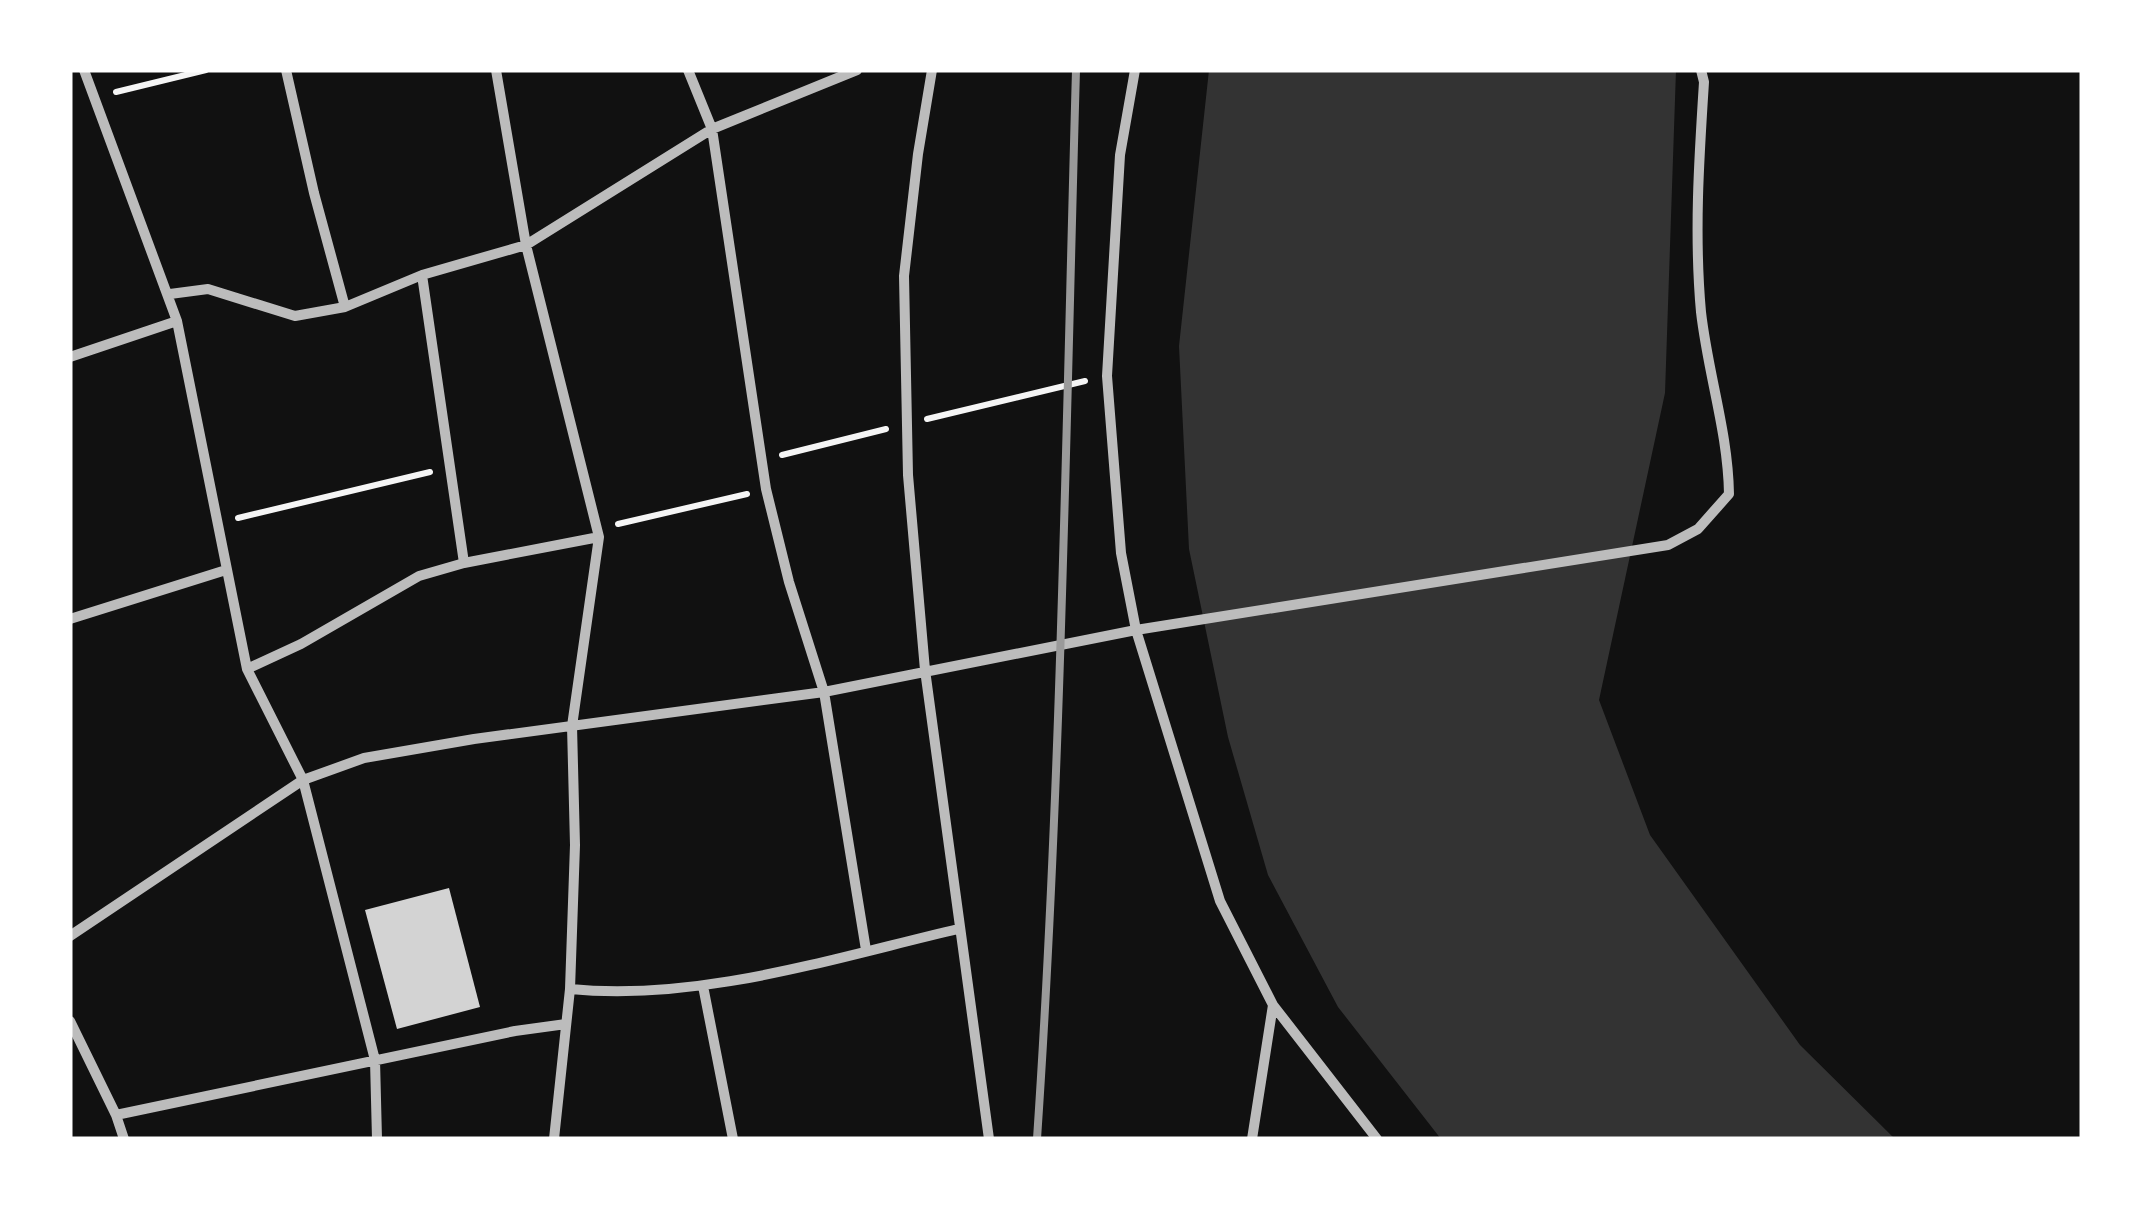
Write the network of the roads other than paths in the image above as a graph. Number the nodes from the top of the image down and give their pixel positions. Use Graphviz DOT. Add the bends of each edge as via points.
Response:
graph roads {
  1 [pos="84,70"];
  2 [pos="286,70"];
  3 [pos="496,70"];
  4 [pos="688,70"];
  5 [pos="857,70"];
  6 [pos="932,70"];
  7 [pos="1134,70"];
  8 [pos="1701,70"];
  9 [pos="712,129"];
  10 [pos="526,245"];
  11 [pos="422,275"];
  12 [pos="170,294"];
  13 [pos="345,307"];
  14 [pos="177,321"];
  15 [pos="70,357"];
  16 [pos="598,533"];
  17 [pos="464,563"];
  18 [pos="226,570"];
  19 [pos="70,619"];
  20 [pos="1136,630"];
  21 [pos="248,668"];
  22 [pos="925,670"];
  23 [pos="824,692"];
  24 [pos="572,726"];
  25 [pos="303,780"];
  26 [pos="958,929"];
  27 [pos="70,936"];
  28 [pos="866,950"];
  29 [pos="703,986"];
  30 [pos="570,989"];
  31 [pos="1273,1005"];
  32 [pos="70,1021"];
  33 [pos="566,1024"];
  34 [pos="375,1060"];
  35 [pos="116,1115"];
  36 [pos="124,1139"];
  37 [pos="377,1139"];
  38 [pos="554,1139"];
  39 [pos="733,1139"];
  40 [pos="988,1139"];
  41 [pos="1252,1139"];
  42 [pos="1377,1139"];
  1 -- 12 [label="street"];
  2 -- 13 [label="street"];
  3 -- 10 [label="street"];
  4 -- 9 [label="street"];
  5 -- 9 [label="street"];
  6 -- 22 [label="street" via="904,276 908,476"];
  7 -- 20 [label="street" via="1120,155 1107,376 1121,553"];
  8 -- 20 [label="street" via="1696,243 1730,494 1698,529 1668,544"];
  9 -- 10 [label="street"];
  9 -- 23 [label="street" via="766,490"];
  10 -- 11 [label="street"];
  10 -- 16 [label="street"];
  11 -- 13 [label="street"];
  11 -- 17 [label="street"];
  12 -- 13 [label="street" via="208,288 296,316"];
  12 -- 14 [label="street"];
  14 -- 15 [label="street"];
  14 -- 18 [label="street"];
  16 -- 17 [label="street"];
  16 -- 24 [label="street"];
  17 -- 21 [label="street" via="419,576"];
  18 -- 19 [label="street"];
  18 -- 21 [label="street"];
  20 -- 22 [label="street"];
  20 -- 31 [label="street" via="1220,901"];
  21 -- 25 [label="street"];
  22 -- 23 [label="street"];
  22 -- 26 [label="street"];
  23 -- 24 [label="street"];
  23 -- 28 [label="street"];
  24 -- 25 [label="street" via="364,758"];
  24 -- 30 [label="street"];
  25 -- 27 [label="street"];
  25 -- 34 [label="street"];
  26 -- 28 [label="street"];
  26 -- 40 [label="street"];
  28 -- 29 [label="street"];
  29 -- 30 [label="street" via="644,993"];
  29 -- 39 [label="street"];
  30 -- 33 [label="street"];
  31 -- 41 [label="street"];
  31 -- 42 [label="street"];
  32 -- 35 [label="street"];
  33 -- 34 [label="street"];
  33 -- 38 [label="street"];
  34 -- 35 [label="street"];
  34 -- 37 [label="street"];
  35 -- 36 [label="street"];
}
